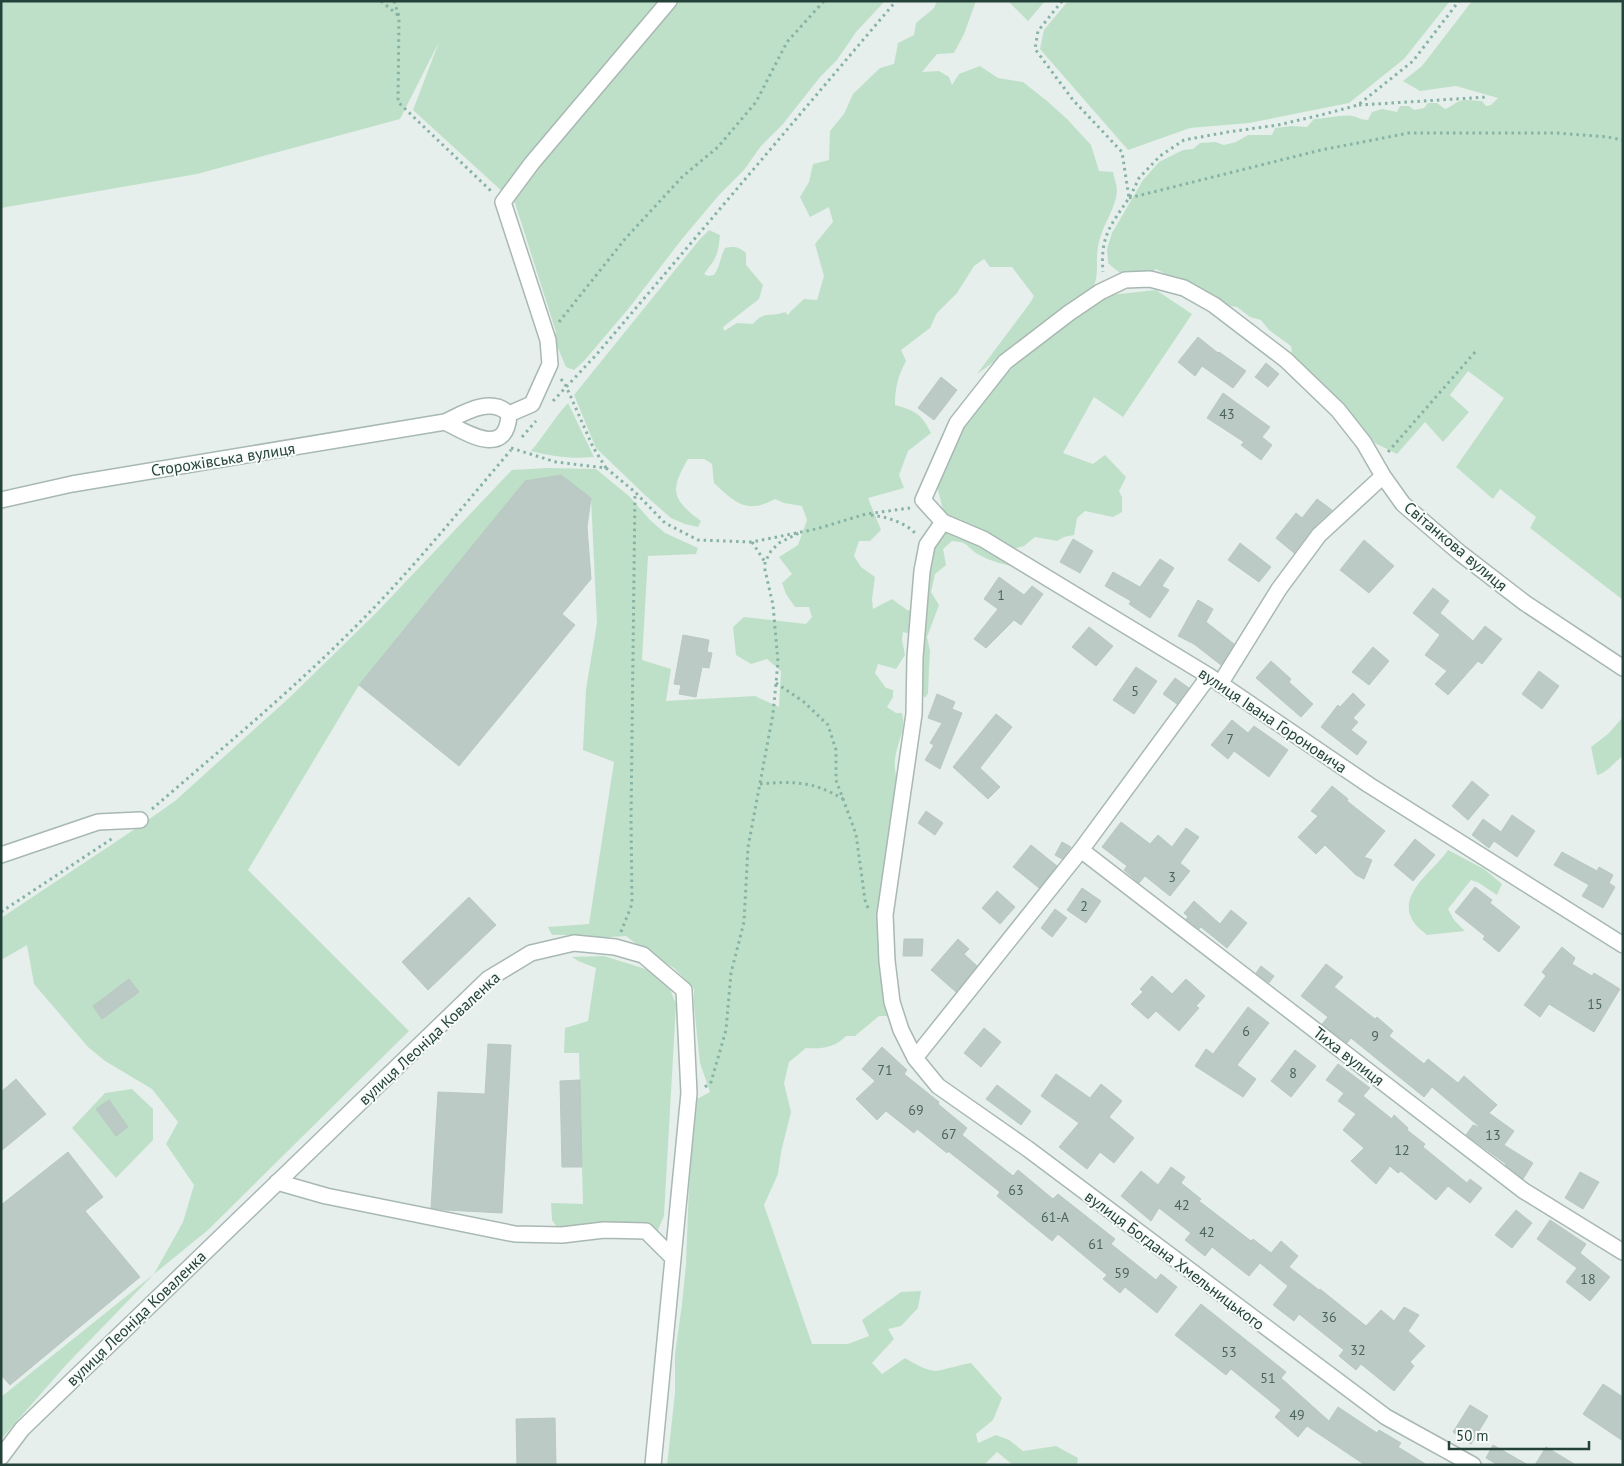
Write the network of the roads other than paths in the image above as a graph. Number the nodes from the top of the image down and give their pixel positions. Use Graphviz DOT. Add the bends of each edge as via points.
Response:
graph roads {
  1 [pos="669,1"];
  2 [pos="509,414"];
  3 [pos="445,422"];
  4 [pos="1383,476"];
  5 [pos="1,500"];
  6 [pos="923,500"];
  7 [pos="943,522"];
  8 [pos="1623,668"];
  9 [pos="1214,680"];
  10 [pos="140,820"];
  11 [pos="1081,850"];
  12 [pos="1,855"];
  13 [pos="1623,945"];
  14 [pos="916,1058"];
  15 [pos="277,1182"];
  16 [pos="1623,1252"];
  17 [pos="673,1258"];
  18 [pos="1,1457"];
  19 [pos="653,1465"];
  20 [pos="1472,1465"];
  1 -- 2 [label="street" via="532,163 504,202 548,340 550,364 532,404"];
  2 -- 3 [label="street, Сторожівська вулиця" via="504,408 485,406 468,410"];
  2 -- 3 [label="street" via="509,426 492,440 477,439"];
  3 -- 5 [label="street, Сторожівська вулиця" via="72,484"];
  4 -- 6 [label="street, Світанкова вулиця" via="1364,443 1338,410 1286,360 1214,305 1184,288 1150,278 1125,280 1100,292 1005,362 957,423"];
  4 -- 8 [label="street, Світанкова вулиця" via="1403,504 1460,553 1525,603"];
  4 -- 9 [label="street" via="1319,535"];
  6 -- 7 [label="street, вулиця Івана Гороновича"];
  7 -- 9 [label="street, вулиця Івана Гороновича" via="983,539"];
  7 -- 14 [label="street, вулиця Богдана Хмельницького" via="927,546 921,581 914,714 885,916 892,1002 901,1030"];
  9 -- 11 [label="street"];
  9 -- 13 [label="street, вулиця Івана Гороновича" via="1369,784"];
  10 -- 12 [label="street" via="98,822"];
  11 -- 14 [label="street"];
  11 -- 16 [label="street, Тиха вулиця" via="1524,1191"];
  14 -- 20 [label="street, вулиця Богдана Хмельницького" via="938,1086 1028,1149 1386,1417"];
  15 -- 17 [label="street" via="326,1196 516,1234 646,1231"];
  15 -- 17 [label="street, вулиця Леоніда Коваленка" via="488,979 531,953 574,943 615,947 643,955 684,990 689,1094"];
  15 -- 18 [label="street, вулиця Леоніда Коваленка" via="22,1429"];
  17 -- 19 [label="street, вулиця Леоніда Коваленка"];
}
